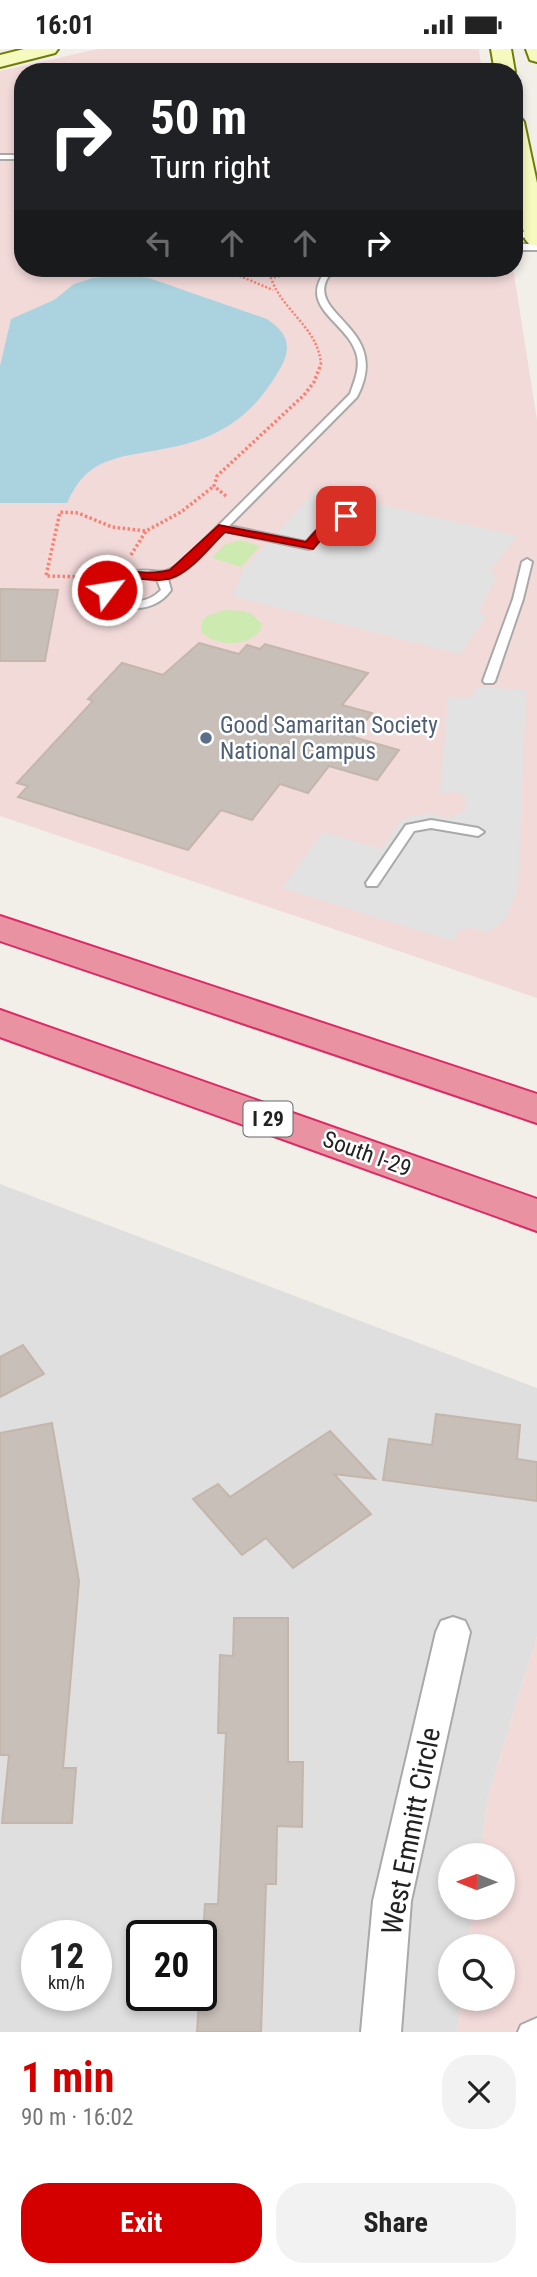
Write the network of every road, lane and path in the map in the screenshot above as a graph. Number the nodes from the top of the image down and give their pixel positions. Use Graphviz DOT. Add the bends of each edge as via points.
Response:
graph roads {
  1 [pos="48,49"];
  2 [pos="536,49"];
  3 [pos="537,56"];
  4 [pos="0,61"];
  5 [pos="523,167"];
  6 [pos="537,237"];
  7 [pos="242,277"];
  8 [pos="276,277"];
  9 [pos="323,277"];
  10 [pos="274,291"];
  11 [pos="214,486"];
  12 [pos="247,503"];
  13 [pos="361,519"];
  14 [pos="223,528"];
  15 [pos="146,531"];
  16 [pos="126,561"];
  17 [pos="527,562"];
  18 [pos="92,577"];
  19 [pos="162,577"];
  20 [pos="489,681"];
  21 [pos="478,832"];
  22 [pos="372,883"];
  23 [pos="0,928"];
  24 [pos="0,1023"];
  25 [pos="537,1109"];
  26 [pos="537,1215"];
  27 [pos="453,1632"];
  28 [pos="537,2028"];
  29 [pos="381,2032"];
  30 [pos="528,2032"];
  1 -- 4 [label="main road"];
  2 -- 3 [label="main road"];
  5 -- 6 [label="main road"];
  7 -- 10 [label="path"];
  8 -- 10 [label="path" via="271,278"];
  9 -- 12 [label="lane" via="320,296 361,352 361,377 354,395"];
  10 -- 11 [label="path" via="320,351 320,372 269,432 217,475"];
  11 -- 12 [label="path"];
  11 -- 15 [label="path"];
  12 -- 14 [label="lane"];
  13 -- 14 [label="lane" via="346,516 332,520 309,546"];
  14 -- 19 [label="lane" via="187,563"];
  15 -- 16 [label="path"];
  15 -- 18 [label="path" via="60,512 46,576"];
  17 -- 20 [label="lane"];
  19 -- 19 [label="lane" via="166,590 149,603 121,603 107,590 113,581 128,575"];
  21 -- 22 [label="lane" via="431,824 410,828"];
  23 -- 25 [label="highway"];
  24 -- 26 [label="highway, South I-29 / I 29"];
  27 -- 29 [label="street, West Emmitt Circle" via="392,1901"];
  28 -- 30 [label="lane"];
}
